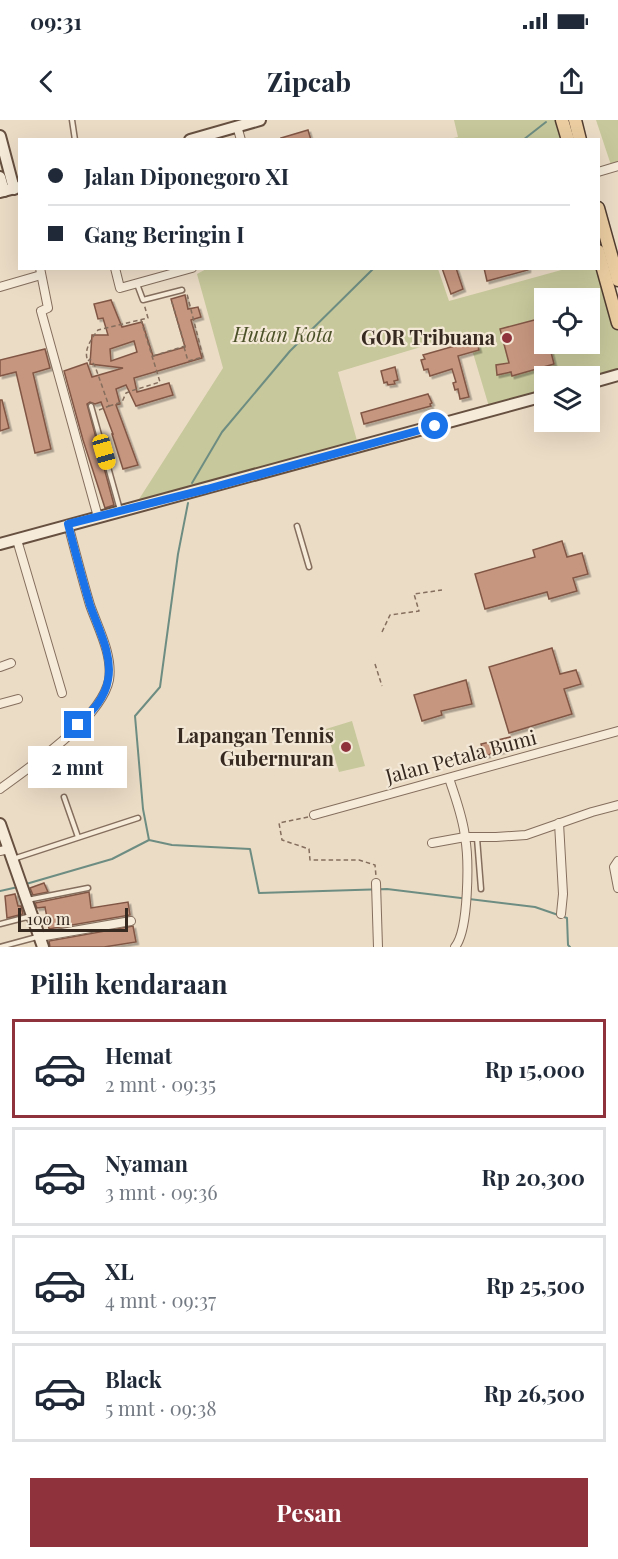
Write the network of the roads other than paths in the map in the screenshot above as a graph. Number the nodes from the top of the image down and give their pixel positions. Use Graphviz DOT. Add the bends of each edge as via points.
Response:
graph roads {
  1 [pos="72,120"];
  2 [pos="260,120"];
  3 [pos="562,120"];
  4 [pos="575,120"];
  5 [pos="237,126"];
  6 [pos="0,136"];
  7 [pos="75,138"];
  8 [pos="197,138"];
  9 [pos="240,138"];
  10 [pos="567,138"];
  11 [pos="580,138"];
  12 [pos="618,166"];
  13 [pos="600,171"];
  14 [pos="0,177"];
  15 [pos="9,190"];
  16 [pos="600,217"];
  17 [pos="600,255"];
  18 [pos="116,270"];
  19 [pos="185,270"];
  20 [pos="40,272"];
  21 [pos="614,281"];
  22 [pos="137,284"];
  23 [pos="0,287"];
  24 [pos="182,290"];
  25 [pos="618,323"];
  26 [pos="618,375"];
  27 [pos="600,380"];
  28 [pos="534,399"];
  29 [pos="91,406"];
  30 [pos="120,511"];
  31 [pos="98,517"];
  32 [pos="68,524"];
  33 [pos="297,526"];
  34 [pos="17,540"];
  35 [pos="0,544"];
  36 [pos="309,567"];
  37 [pos="11,663"];
  38 [pos="0,667"];
  39 [pos="62,693"];
  40 [pos="18,699"];
  41 [pos="0,704"];
  42 [pos="618,731"];
  43 [pos="449,778"];
  44 [pos="0,789"];
  45 [pos="64,797"];
  46 [pos="618,805"];
  47 [pos="314,815"];
  48 [pos="138,818"];
  49 [pos="559,823"];
  50 [pos="0,824"];
  51 [pos="78,837"];
  52 [pos="465,837"];
  53 [pos="477,837"];
  54 [pos="432,843"];
  55 [pos="7,853"];
  56 [pos="618,861"];
  57 [pos="376,883"];
  58 [pos="88,888"];
  59 [pos="618,888"];
  60 [pos="481,889"];
  61 [pos="25,897"];
  62 [pos="561,914"];
  63 [pos="32,916"];
  64 [pos="131,921"];
  65 [pos="0,924"];
  66 [pos="41,942"];
  67 [pos="0,947"];
  68 [pos="378,947"];
  69 [pos="455,947"];
  1 -- 7 [label="lane"];
  2 -- 5 [label="street"];
  3 -- 10 [label="main road"];
  4 -- 11 [label="main road"];
  5 -- 8 [label="street"];
  5 -- 9 [label="street"];
  6 -- 15 [label="street"];
  12 -- 13 [label="street"];
  14 -- 15 [label="street"];
  16 -- 21 [label="main road"];
  17 -- 21 [label="main road"];
  18 -- 22 [label="street" via="120,288"];
  19 -- 22 [label="street"];
  20 -- 23 [label="street"];
  20 -- 31 [label="street" via="48,308 41,311 43,322"];
  21 -- 25 [label="main road"];
  22 -- 24 [label="lane" via="143,300"];
  26 -- 27 [label="street"];
  28 -- 30 [label="street"];
  29 -- 30 [label="lane"];
  30 -- 31 [label="street"];
  31 -- 32 [label="street"];
  32 -- 34 [label="street"];
  32 -- 44 [label="street" via="104,640 109,680 91,713"];
  33 -- 36 [label="lane"];
  34 -- 35 [label="street"];
  34 -- 39 [label="street"];
  37 -- 38 [label="street"];
  40 -- 41 [label="street"];
  42 -- 43 [label="street, Jalan Petala Bumi"];
  43 -- 47 [label="street, Jalan Petala Bumi"];
  43 -- 52 [label="street"];
  45 -- 51 [label="lane"];
  46 -- 49 [label="street"];
  48 -- 51 [label="lane"];
  49 -- 53 [label="street" via="526,835"];
  49 -- 62 [label="street"];
  50 -- 55 [label="street"];
  51 -- 55 [label="lane"];
  52 -- 53 [label="street"];
  52 -- 54 [label="street"];
  52 -- 69 [label="street" via="465,913 462,936"];
  53 -- 60 [label="lane"];
  55 -- 61 [label="street"];
  56 -- 59 [label="street" via="614,867"];
  57 -- 68 [label="street"];
  58 -- 61 [label="lane"];
  61 -- 63 [label="street"];
  63 -- 65 [label="lane"];
  63 -- 66 [label="street"];
  64 -- 66 [label="street"];
  66 -- 67 [label="lane"];
}
